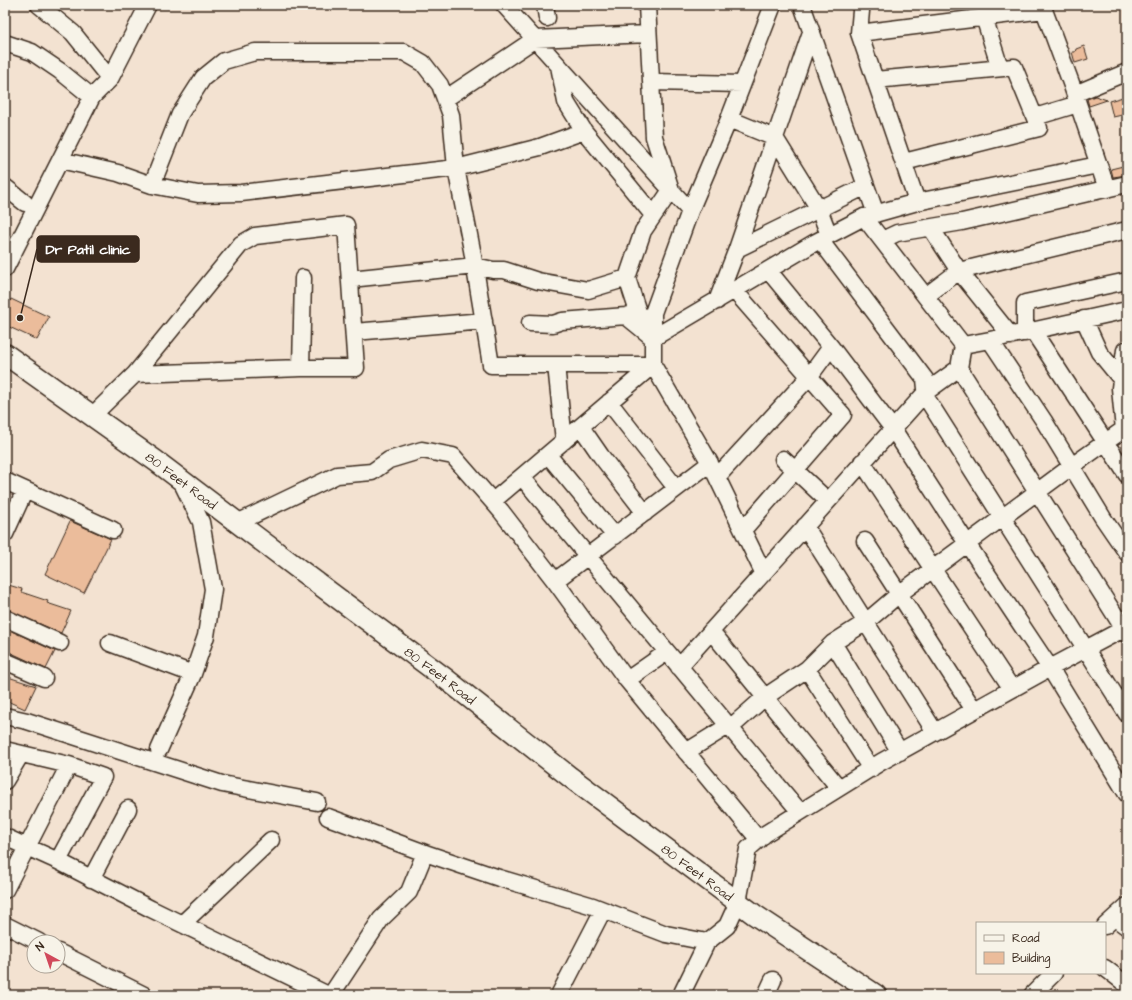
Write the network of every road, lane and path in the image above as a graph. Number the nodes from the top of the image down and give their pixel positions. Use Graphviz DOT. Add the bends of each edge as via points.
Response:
graph roads {
  1 [pos="39,5"];
  2 [pos="148,5"];
  3 [pos="504,5"];
  4 [pos="647,5"];
  5 [pos="773,5"];
  6 [pos="802,5"];
  7 [pos="1022,8"];
  8 [pos="861,11"];
  9 [pos="984,17"];
  10 [pos="811,32"];
  11 [pos="859,33"];
  12 [pos="648,34"];
  13 [pos="535,39"];
  14 [pos="5,43"];
  15 [pos="559,66"];
  16 [pos="1000,68"];
  17 [pos="1127,72"];
  18 [pos="110,79"];
  19 [pos="875,80"];
  20 [pos="651,82"];
  21 [pos="742,84"];
  22 [pos="92,97"];
  23 [pos="445,99"];
  24 [pos="1077,99"];
  25 [pos="1035,117"];
  26 [pos="729,119"];
  27 [pos="584,132"];
  28 [pos="775,138"];
  29 [pos="60,160"];
  30 [pos="904,162"];
  31 [pos="1098,165"];
  32 [pos="456,168"];
  33 [pos="1127,184"];
  34 [pos="152,185"];
  35 [pos="5,186"];
  36 [pos="866,186"];
  37 [pos="1106,189"];
  38 [pos="671,190"];
  39 [pos="917,202"];
  40 [pos="25,203"];
  41 [pos="819,209"];
  42 [pos="690,211"];
  43 [pos="653,215"];
  44 [pos="870,215"];
  45 [pos="931,228"];
  46 [pos="1127,230"];
  47 [pos="824,238"];
  48 [pos="882,240"];
  49 [pos="737,249"];
  50 [pos="475,266"];
  51 [pos="5,270"];
  52 [pos="768,270"];
  53 [pos="958,271"];
  54 [pos="303,278"];
  55 [pos="627,278"];
  56 [pos="350,279"];
  57 [pos="1127,281"];
  58 [pos="734,290"];
  59 [pos="926,296"];
  60 [pos="717,301"];
  61 [pos="1127,310"];
  62 [pos="632,314"];
  63 [pos="1084,319"];
  64 [pos="484,321"];
  65 [pos="530,323"];
  66 [pos="354,332"];
  67 [pos="1023,333"];
  68 [pos="653,334"];
  69 [pos="990,340"];
  70 [pos="963,345"];
  71 [pos="831,347"];
  72 [pos="1124,350"];
  73 [pos="5,354"];
  74 [pos="556,365"];
  75 [pos="653,365"];
  76 [pos="301,368"];
  77 [pos="959,368"];
  78 [pos="135,374"];
  79 [pos="809,377"];
  80 [pos="1121,379"];
  81 [pos="926,392"];
  82 [pos="610,402"];
  83 [pos="92,416"];
  84 [pos="580,427"];
  85 [pos="1125,428"];
  86 [pos="893,429"];
  87 [pos="564,441"];
  88 [pos="1105,442"];
  89 [pos="548,454"];
  90 [pos="862,462"];
  91 [pos="789,465"];
  92 [pos="1072,466"];
  93 [pos="714,470"];
  94 [pos="1127,475"];
  95 [pos="522,477"];
  96 [pos="5,481"];
  97 [pos="182,481"];
  98 [pos="676,488"];
  99 [pos="25,490"];
  100 [pos="1037,492"];
  101 [pos="493,501"];
  102 [pos="828,501"];
  103 [pos="644,513"];
  104 [pos="1002,518"];
  105 [pos="237,523"];
  106 [pos="805,526"];
  107 [pos="113,530"];
  108 [pos="743,530"];
  109 [pos="1121,532"];
  110 [pos="5,534"];
  111 [pos="615,536"];
  112 [pos="864,542"];
  113 [pos="968,545"];
  114 [pos="1127,553"];
  115 [pos="587,556"];
  116 [pos="933,569"];
  117 [pos="763,572"];
  118 [pos="555,581"];
  119 [pos="899,594"];
  120 [pos="5,618"];
  121 [pos="866,622"];
  122 [pos="1126,630"];
  123 [pos="711,631"];
  124 [pos="60,642"];
  125 [pos="110,643"];
  126 [pos="832,643"];
  127 [pos="1086,649"];
  128 [pos="667,652"];
  129 [pos="5,661"];
  130 [pos="679,667"];
  131 [pos="1050,668"];
  132 [pos="807,669"];
  133 [pos="193,674"];
  134 [pos="44,678"];
  135 [pos="627,680"];
  136 [pos="1012,689"];
  137 [pos="765,697"];
  138 [pos="974,710"];
  139 [pos="1127,714"];
  140 [pos="5,716"];
  141 [pos="730,728"];
  142 [pos="935,732"];
  143 [pos="5,750"];
  144 [pos="159,750"];
  145 [pos="686,752"];
  146 [pos="900,752"];
  147 [pos="21,754"];
  148 [pos="69,765"];
  149 [pos="871,768"];
  150 [pos="5,781"];
  151 [pos="839,788"];
  152 [pos="1127,794"];
  153 [pos="317,802"];
  154 [pos="128,809"];
  155 [pos="800,812"];
  156 [pos="328,816"];
  157 [pos="5,837"];
  158 [pos="271,840"];
  159 [pos="759,840"];
  160 [pos="28,848"];
  161 [pos="425,853"];
  162 [pos="58,861"];
  163 [pos="91,879"];
  164 [pos="5,890"];
  165 [pos="738,902"];
  166 [pos="1127,906"];
  167 [pos="603,910"];
  168 [pos="1116,923"];
  169 [pos="182,924"];
  170 [pos="5,925"];
  171 [pos="26,936"];
  172 [pos="707,942"];
  173 [pos="66,956"];
  174 [pos="1106,969"];
  175 [pos="1053,974"];
  176 [pos="774,980"];
  177 [pos="1127,985"];
  178 [pos="1038,994"];
  179 [pos="144,995"];
  180 [pos="329,995"];
  181 [pos="559,995"];
  182 [pos="681,995"];
  183 [pos="766,995"];
  184 [pos="876,995"];
  1 -- 18 [label="street" via="73,32"];
  2 -- 18 [label="street"];
  3 -- 13 [label="street"];
  4 -- 12 [label="street"];
  5 -- 21 [label="street"];
  6 -- 10 [label="street"];
  7 -- 9 [label="street"];
  7 -- 24 [label="street" via="1044,10"];
  8 -- 11 [label="street"];
  9 -- 11 [label="street"];
  9 -- 16 [label="street"];
  10 -- 28 [label="street"];
  10 -- 36 [label="street"];
  11 -- 19 [label="street"];
  12 -- 13 [label="street"];
  12 -- 20 [label="street"];
  13 -- 15 [label="street"];
  13 -- 23 [label="street"];
  14 -- 22 [label="street" via="32,52"];
  15 -- 27 [label="street" via="566,102"];
  15 -- 38 [label="street"];
  16 -- 19 [label="street"];
  16 -- 25 [label="street" via="1014,67"];
  17 -- 24 [label="street"];
  18 -- 22 [label="street"];
  19 -- 30 [label="street"];
  20 -- 21 [label="street"];
  20 -- 38 [label="street" via="654,136"];
  21 -- 26 [label="street"];
  22 -- 29 [label="street"];
  23 -- 32 [label="street" via="451,115"];
  23 -- 34 [label="street" via="440,85 423,63 404,52 255,52 224,61 203,78 180,114"];
  24 -- 25 [label="street"];
  24 -- 31 [label="street"];
  25 -- 30 [label="street" via="1039,128"];
  26 -- 28 [label="street"];
  26 -- 42 [label="street"];
  27 -- 32 [label="street" via="540,147"];
  27 -- 43 [label="street"];
  28 -- 41 [label="street"];
  28 -- 49 [label="street"];
  29 -- 34 [label="street" via="118,173"];
  29 -- 51 [label="street"];
  30 -- 39 [label="street"];
  31 -- 37 [label="street"];
  31 -- 39 [label="street"];
  32 -- 34 [label="street" via="241,193 198,194"];
  32 -- 50 [label="street"];
  33 -- 37 [label="street"];
  35 -- 40 [label="street"];
  36 -- 41 [label="street"];
  36 -- 44 [label="street"];
  37 -- 45 [label="street"];
  38 -- 42 [label="street"];
  38 -- 43 [label="street"];
  39 -- 44 [label="street"];
  41 -- 47 [label="street"];
  41 -- 49 [label="street"];
  42 -- 68 [label="street" via="653,313"];
  43 -- 55 [label="street" via="643,231"];
  44 -- 47 [label="street"];
  44 -- 48 [label="street"];
  45 -- 48 [label="street" via="897,233"];
  45 -- 53 [label="street"];
  46 -- 53 [label="street"];
  47 -- 52 [label="street"];
  47 -- 81 [label="street" via="925,379"];
  48 -- 59 [label="street"];
  49 -- 60 [label="street"];
  50 -- 55 [label="street" via="504,270 538,281 588,290"];
  50 -- 56 [label="street"];
  50 -- 64 [label="street"];
  52 -- 58 [label="street"];
  52 -- 71 [label="street"];
  53 -- 59 [label="street"];
  53 -- 67 [label="street"];
  54 -- 76 [label="street"];
  55 -- 62 [label="street"];
  56 -- 66 [label="street"];
  56 -- 78 [label="street" via="346,225 255,236 241,244"];
  57 -- 67 [label="street" via="1025,303"];
  58 -- 60 [label="street"];
  58 -- 79 [label="street"];
  59 -- 70 [label="street"];
  60 -- 68 [label="street"];
  61 -- 63 [label="street"];
  62 -- 65 [label="street" via="554,324"];
  62 -- 68 [label="street"];
  63 -- 67 [label="street"];
  63 -- 80 [label="street" via="1099,352"];
  64 -- 66 [label="street"];
  64 -- 74 [label="street" via="491,365"];
  66 -- 76 [label="street" via="356,368"];
  67 -- 69 [label="street"];
  67 -- 88 [label="street"];
  68 -- 75 [label="street"];
  69 -- 70 [label="street"];
  69 -- 92 [label="street"];
  70 -- 77 [label="street"];
  71 -- 79 [label="street"];
  71 -- 86 [label="street"];
  72 -- 80 [label="street"];
  73 -- 83 [label="main road, 80 Feet Road"];
  74 -- 75 [label="street"];
  74 -- 87 [label="street"];
  75 -- 82 [label="street"];
  75 -- 93 [label="street"];
  76 -- 78 [label="street"];
  77 -- 81 [label="street"];
  77 -- 100 [label="street"];
  78 -- 83 [label="street"];
  79 -- 91 [label="street" via="843,415"];
  79 -- 93 [label="street"];
  80 -- 85 [label="street"];
  81 -- 86 [label="street"];
  81 -- 104 [label="street" via="927,399"];
  82 -- 84 [label="street"];
  82 -- 98 [label="street"];
  83 -- 97 [label="main road, 80 Feet Road"];
  84 -- 87 [label="street"];
  84 -- 103 [label="street"];
  85 -- 88 [label="street"];
  86 -- 90 [label="street"];
  86 -- 113 [label="street"];
  87 -- 89 [label="street"];
  88 -- 92 [label="street"];
  88 -- 94 [label="street"];
  89 -- 95 [label="street"];
  89 -- 111 [label="street"];
  90 -- 102 [label="street"];
  90 -- 116 [label="street"];
  91 -- 102 [label="street"];
  91 -- 108 [label="street"];
  92 -- 100 [label="street"];
  92 -- 109 [label="street"];
  93 -- 98 [label="street"];
  93 -- 108 [label="street"];
  95 -- 101 [label="street"];
  95 -- 115 [label="street"];
  96 -- 99 [label="street"];
  97 -- 105 [label="main road, 80 Feet Road"];
  97 -- 133 [label="street" via="201,522 213,589 206,636"];
  98 -- 103 [label="street"];
  99 -- 107 [label="street"];
  99 -- 110 [label="street"];
  100 -- 104 [label="street"];
  100 -- 122 [label="street"];
  101 -- 105 [label="street" via="453,456 422,450 389,460 372,472 337,475"];
  101 -- 118 [label="street"];
  102 -- 106 [label="street"];
  103 -- 111 [label="street"];
  104 -- 113 [label="street"];
  104 -- 127 [label="street"];
  105 -- 165 [label="main road, 80 Feet Road"];
  106 -- 117 [label="street"];
  106 -- 121 [label="street"];
  108 -- 117 [label="street"];
  109 -- 114 [label="street"];
  111 -- 115 [label="street"];
  112 -- 119 [label="street"];
  113 -- 116 [label="street"];
  113 -- 131 [label="street"];
  115 -- 118 [label="street"];
  115 -- 128 [label="street"];
  116 -- 119 [label="street"];
  116 -- 136 [label="street"];
  117 -- 123 [label="street"];
  118 -- 135 [label="street"];
  119 -- 121 [label="street"];
  119 -- 138 [label="street"];
  120 -- 124 [label="street"];
  121 -- 126 [label="street"];
  121 -- 142 [label="street"];
  122 -- 127 [label="street"];
  123 -- 130 [label="street"];
  123 -- 137 [label="street"];
  125 -- 133 [label="street"];
  126 -- 132 [label="street"];
  126 -- 146 [label="street"];
  127 -- 131 [label="street"];
  127 -- 139 [label="street"];
  128 -- 130 [label="street"];
  128 -- 135 [label="street"];
  129 -- 134 [label="street"];
  130 -- 141 [label="street"];
  131 -- 136 [label="street"];
  131 -- 152 [label="street"];
  132 -- 137 [label="street"];
  132 -- 149 [label="street"];
  133 -- 144 [label="street"];
  135 -- 145 [label="street"];
  136 -- 138 [label="street"];
  137 -- 141 [label="street"];
  137 -- 151 [label="street"];
  138 -- 142 [label="street"];
  140 -- 153 [label="street" via="222,784"];
  141 -- 145 [label="street" via="728,726"];
  141 -- 155 [label="street"];
  142 -- 146 [label="street"];
  143 -- 147 [label="street"];
  145 -- 159 [label="street"];
  146 -- 149 [label="street"];
  147 -- 148 [label="street"];
  147 -- 150 [label="street"];
  148 -- 160 [label="street"];
  148 -- 162 [label="street" via="103,777"];
  149 -- 151 [label="street"];
  151 -- 155 [label="street"];
  154 -- 163 [label="street"];
  155 -- 159 [label="street"];
  156 -- 161 [label="street"];
  157 -- 160 [label="street"];
  158 -- 169 [label="street"];
  159 -- 165 [label="street" via="748,849"];
  160 -- 162 [label="street"];
  160 -- 164 [label="street"];
  161 -- 167 [label="street"];
  161 -- 180 [label="street" via="409,892 381,919"];
  162 -- 163 [label="street"];
  163 -- 169 [label="street"];
  165 -- 172 [label="street" via="727,926"];
  165 -- 184 [label="main road, 80 Feet Road"];
  166 -- 168 [label="street"];
  167 -- 172 [label="street" via="666,934"];
  167 -- 181 [label="street"];
  169 -- 180 [label="street"];
  170 -- 171 [label="street"];
  172 -- 182 [label="street"];
  173 -- 179 [label="street"];
  174 -- 177 [label="street"];
  175 -- 178 [label="street"];
  176 -- 183 [label="street"];
}
